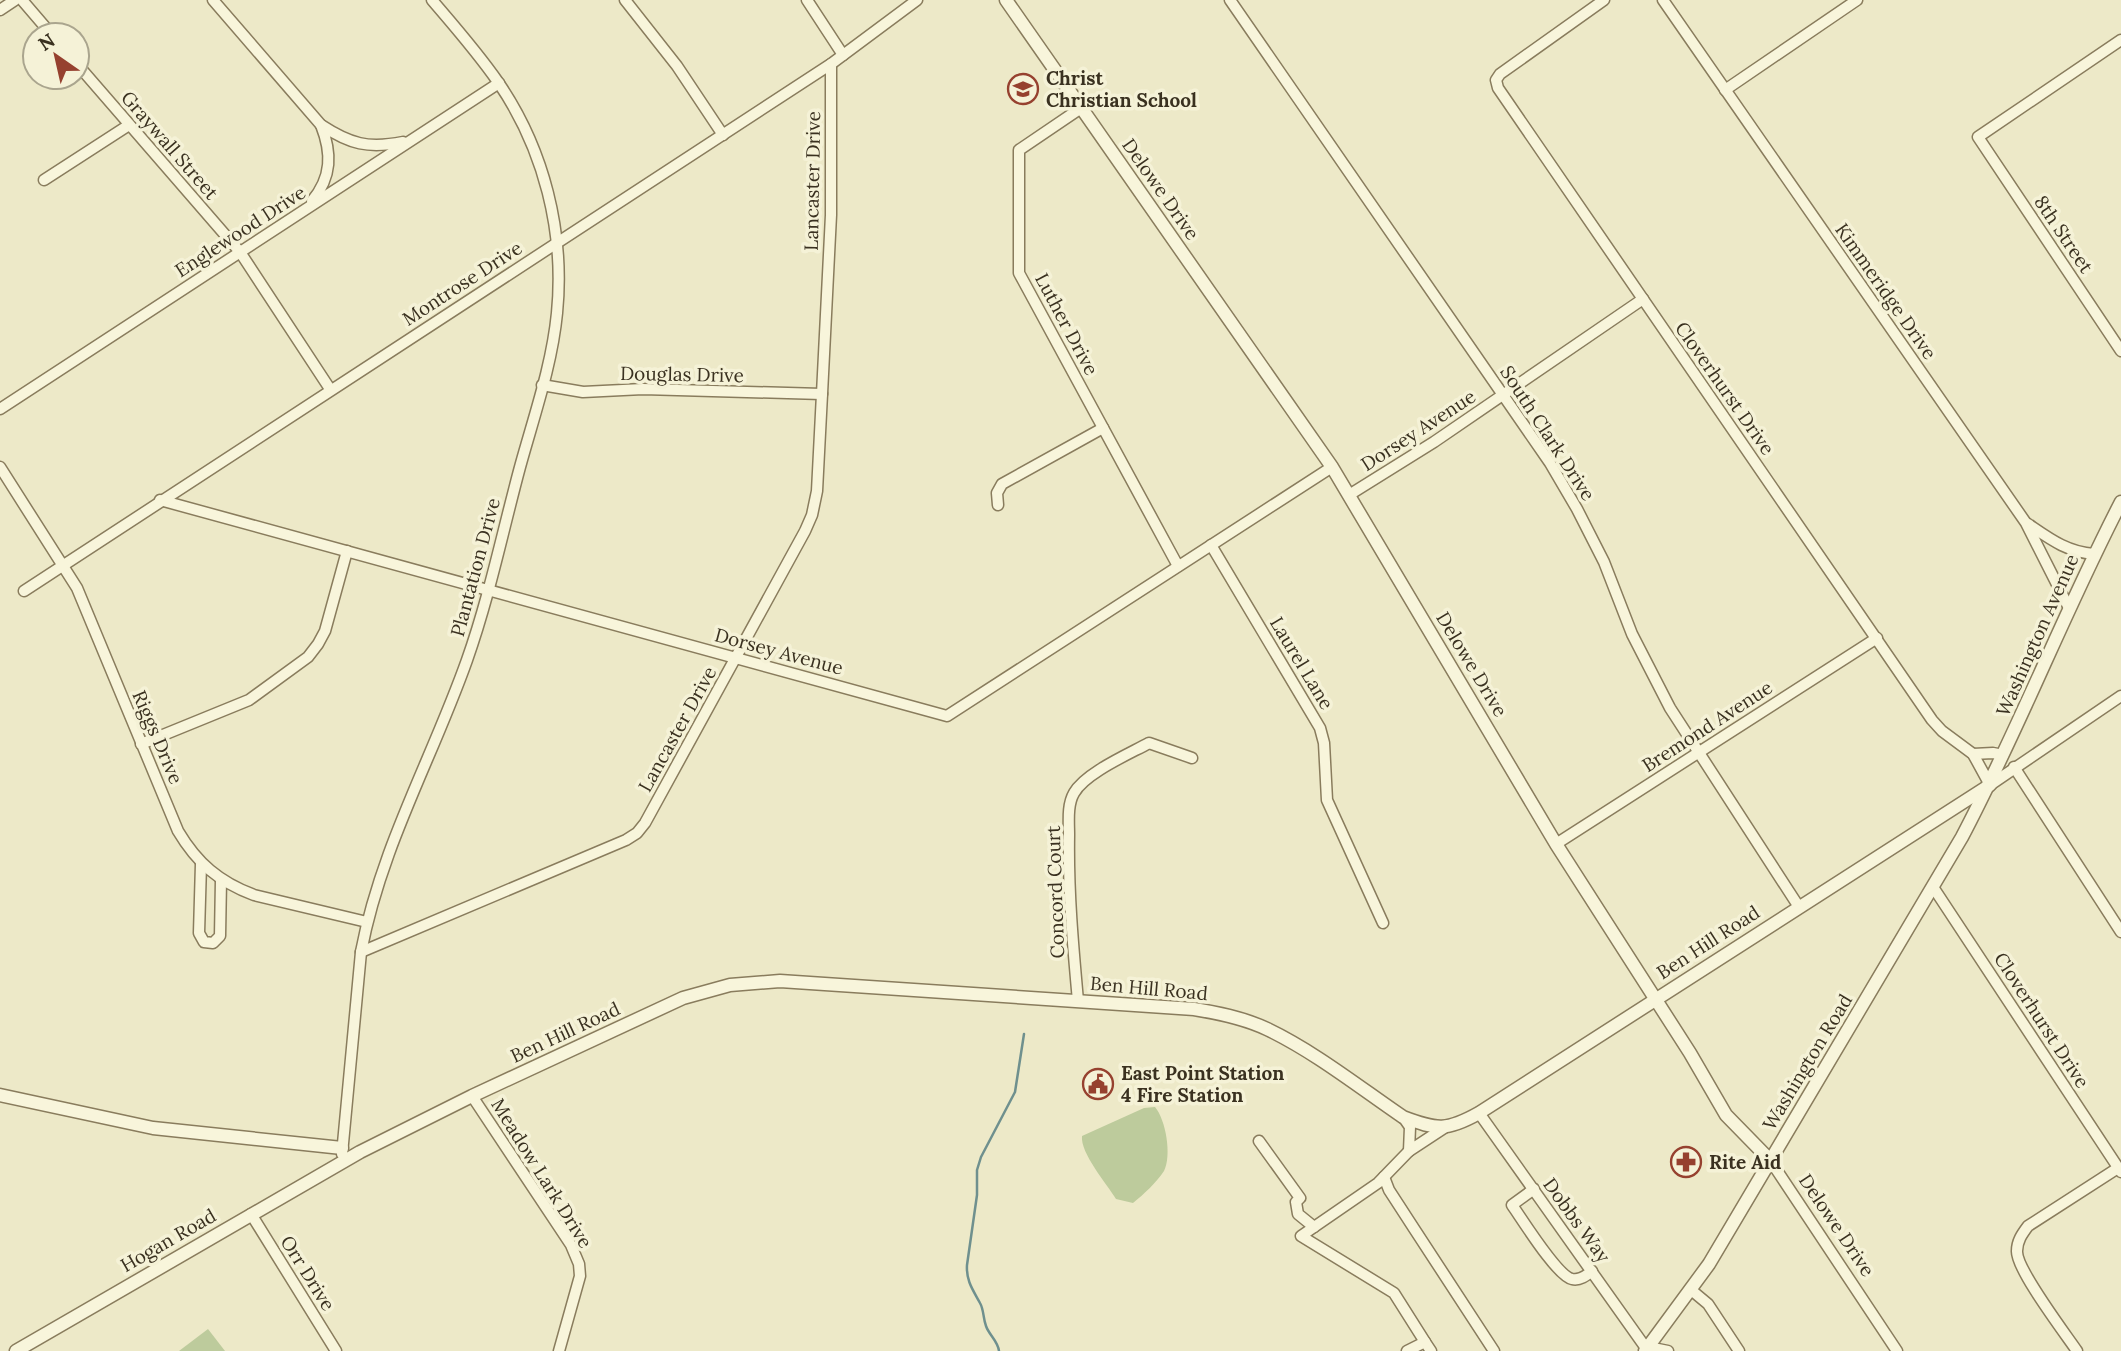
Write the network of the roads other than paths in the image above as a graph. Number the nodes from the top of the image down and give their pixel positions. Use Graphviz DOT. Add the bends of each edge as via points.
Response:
graph roads {
  1 [pos="15,0"];
  2 [pos="22,0"];
  3 [pos="214,0"];
  4 [pos="432,0"];
  5 [pos="625,0"];
  6 [pos="807,0"];
  7 [pos="917,0"];
  8 [pos="1006,0"];
  9 [pos="1230,0"];
  10 [pos="1604,0"];
  11 [pos="1663,0"];
  12 [pos="1857,0"];
  13 [pos="0,10"];
  14 [pos="40,21"];
  15 [pos="2121,40"];
  16 [pos="844,55"];
  17 [pos="831,64"];
  18 [pos="91,80"];
  19 [pos="499,83"];
  20 [pos="1725,90"];
  21 [pos="1081,108"];
  22 [pos="129,125"];
  23 [pos="320,125"];
  24 [pos="723,135"];
  25 [pos="409,141"];
  26 [pos="44,180"];
  27 [pos="279,226"];
  28 [pos="557,243"];
  29 [pos="240,252"];
  30 [pos="1643,299"];
  31 [pos="2121,351"];
  32 [pos="542,385"];
  33 [pos="330,389"];
  34 [pos="822,394"];
  35 [pos="1503,395"];
  36 [pos="0,409"];
  37 [pos="1103,428"];
  38 [pos="0,467"];
  39 [pos="1332,467"];
  40 [pos="1349,495"];
  41 [pos="160,500"];
  42 [pos="2121,502"];
  43 [pos="998,505"];
  44 [pos="2026,523"];
  45 [pos="1211,545"];
  46 [pos="347,551"];
  47 [pos="2094,554"];
  48 [pos="64,565"];
  49 [pos="1178,566"];
  50 [pos="487,590"];
  51 [pos="24,591"];
  52 [pos="2069,608"];
  53 [pos="1877,638"];
  54 [pos="736,658"];
  55 [pos="2121,696"];
  56 [pos="141,744"];
  57 [pos="1698,753"];
  58 [pos="1973,754"];
  59 [pos="2003,755"];
  60 [pos="1192,758"];
  61 [pos="2014,766"];
  62 [pos="1990,785"];
  63 [pos="1556,844"];
  64 [pos="201,864"];
  65 [pos="221,880"];
  66 [pos="1933,887"];
  67 [pos="1799,907"];
  68 [pos="367,922"];
  69 [pos="1383,923"];
  70 [pos="2121,932"];
  71 [pos="361,952"];
  72 [pos="1656,999"];
  73 [pos="1078,1001"];
  74 [pos="0,1095"];
  75 [pos="472,1096"];
  76 [pos="1479,1113"];
  77 [pos="1403,1117"];
  78 [pos="1444,1128"];
  79 [pos="1259,1141"];
  80 [pos="342,1148"];
  81 [pos="1409,1151"];
  82 [pos="1770,1160"];
  83 [pos="341,1163"];
  84 [pos="2120,1170"];
  85 [pos="1384,1177"];
  86 [pos="1534,1189"];
  87 [pos="250,1214"];
  88 [pos="1314,1227"];
  89 [pos="1592,1271"];
  90 [pos="1690,1289"];
  91 [pos="1428,1347"];
  92 [pos="1647,1350"];
  93 [pos="16,1351"];
  94 [pos="336,1351"];
  95 [pos="559,1351"];
  96 [pos="1408,1351"];
  97 [pos="1494,1351"];
  98 [pos="1668,1351"];
  99 [pos="1739,1351"];
  100 [pos="1897,1351"];
  101 [pos="2077,1351"];
  1 -- 13 [label="street"];
  2 -- 14 [label="street"];
  3 -- 23 [label="street"];
  4 -- 19 [label="street, Plantation Drive"];
  5 -- 24 [label="street"];
  6 -- 16 [label="street"];
  7 -- 16 [label="street, Montrose Drive"];
  8 -- 21 [label="street, Delowe Drive"];
  9 -- 35 [label="street, South Clark Drive"];
  10 -- 30 [label="street, Cloverhurst Drive" via="1496,80"];
  11 -- 20 [label="street, Kimmeridge Drive"];
  12 -- 20 [label="street"];
  15 -- 31 [label="street, 8th Street" via="1978,137"];
  16 -- 17 [label="street, Montrose Drive"];
  17 -- 24 [label="street, Montrose Drive"];
  17 -- 34 [label="street, Lancaster Drive" via="831,215"];
  18 -- 22 [label="street, Graywall Street"];
  19 -- 25 [label="street, Englewood Drive"];
  19 -- 28 [label="street, Plantation Drive" via="538,158"];
  20 -- 44 [label="street, Kimmeridge Drive"];
  21 -- 37 [label="street, Luther Drive" via="1019,150 1019,273"];
  21 -- 39 [label="street, Delowe Drive"];
  22 -- 26 [label="street"];
  22 -- 29 [label="street, Graywall Street"];
  23 -- 25 [label="street" via="362,145"];
  23 -- 27 [label="street" via="330,154 325,181 311,202"];
  24 -- 28 [label="street, Montrose Drive"];
  25 -- 27 [label="street, Englewood Drive"];
  27 -- 29 [label="street, Englewood Drive"];
  28 -- 32 [label="street, Plantation Drive" via="557,314"];
  28 -- 33 [label="street, Montrose Drive"];
  29 -- 33 [label="street, Graywall Street"];
  29 -- 36 [label="street, Englewood Drive"];
  30 -- 35 [label="street, Dorsey Avenue"];
  30 -- 53 [label="street, Cloverhurst Drive"];
  32 -- 34 [label="street, Douglas Drive" via="583,392 643,389"];
  32 -- 50 [label="street, Plantation Drive"];
  33 -- 41 [label="street, Montrose Drive"];
  34 -- 54 [label="street, Lancaster Drive" via="812,514"];
  35 -- 40 [label="street, Dorsey Avenue"];
  35 -- 57 [label="street, South Clark Drive" via="1577,509 1648,668"];
  37 -- 43 [label="street" via="1002,484"];
  37 -- 49 [label="street, Luther Drive"];
  38 -- 48 [label="street, Riggs Drive"];
  39 -- 40 [label="street, Delowe Drive"];
  39 -- 45 [label="street, Dorsey Avenue"];
  40 -- 63 [label="street, Delowe Drive"];
  41 -- 46 [label="street, Dorsey Avenue"];
  41 -- 48 [label="street, Montrose Drive"];
  42 -- 47 [label="street, Washington Avenue"];
  44 -- 47 [label="street" via="2062,548"];
  44 -- 52 [label="street, Kimmeridge Drive"];
  45 -- 49 [label="street, Dorsey Avenue"];
  45 -- 69 [label="street, Laurel Lane" via="1320,728 1325,743 1327,800"];
  46 -- 50 [label="street, Dorsey Avenue"];
  46 -- 56 [label="street" via="325,631 308,657 249,700"];
  47 -- 52 [label="street, Washington Avenue"];
  48 -- 51 [label="street, Montrose Drive"];
  48 -- 56 [label="street, Riggs Drive"];
  49 -- 54 [label="street, Dorsey Avenue" via="947,716"];
  50 -- 54 [label="street, Dorsey Avenue"];
  50 -- 68 [label="street, Plantation Drive" via="467,659 388,850"];
  52 -- 59 [label="street, Washington Avenue"];
  53 -- 57 [label="street, Bremond Avenue"];
  53 -- 58 [label="street, Cloverhurst Drive" via="1932,720"];
  54 -- 71 [label="street, Lancaster Drive" via="637,833"];
  55 -- 61 [label="street"];
  56 -- 64 [label="street, Riggs Drive" via="178,831"];
  57 -- 63 [label="street, Bremond Avenue"];
  57 -- 67 [label="street, South Clark Drive"];
  58 -- 59 [label="street"];
  58 -- 62 [label="street, Cloverhurst Drive"];
  59 -- 62 [label="street, Washington Avenue"];
  60 -- 73 [label="street, Concord Court" via="1149,743 1074,792 1069,872"];
  61 -- 62 [label="street"];
  61 -- 70 [label="street"];
  62 -- 66 [label="street, Washington Road"];
  62 -- 67 [label="street, Ben Hill Road"];
  63 -- 72 [label="street, Delowe Drive"];
  64 -- 65 [label="street, Riggs Drive"];
  64 -- 65 [label="street" via="199,933 204,942 213,943 220,936"];
  65 -- 68 [label="street, Riggs Drive" via="254,895"];
  66 -- 82 [label="street, Washington Road"];
  66 -- 84 [label="street, Cloverhurst Drive"];
  67 -- 72 [label="street, Ben Hill Road"];
  68 -- 71 [label="street, Plantation Drive"];
  71 -- 80 [label="street, Plantation Drive"];
  72 -- 76 [label="street, Ben Hill Road"];
  72 -- 82 [label="street, Delowe Drive" via="1726,1115"];
  73 -- 75 [label="street, Ben Hill Road" via="780,981 730,985 683,998"];
  73 -- 77 [label="street, Ben Hill Road" via="1194,1009 1249,1022 1288,1040"];
  74 -- 80 [label="street" via="153,1128"];
  75 -- 83 [label="street, Ben Hill Road"];
  75 -- 95 [label="street, Meadow Lark Drive" via="579,1264 578,1288"];
  76 -- 78 [label="street, Ben Hill Road"];
  76 -- 86 [label="street, Dobbs Way"];
  77 -- 78 [label="street, Ben Hill Road"];
  77 -- 81 [label="street" via="1410,1127"];
  78 -- 81 [label="street"];
  79 -- 88 [label="street" via="1300,1198 1298,1214"];
  80 -- 83 [label="street, Plantation Drive"];
  81 -- 85 [label="street"];
  82 -- 90 [label="street, Washington Road"];
  82 -- 100 [label="street, Delowe Drive"];
  83 -- 87 [label="street, Hogan Road"];
  84 -- 101 [label="street" via="2028,1226 2020,1236 2017,1249 2022,1267"];
  85 -- 88 [label="street"];
  85 -- 97 [label="street"];
  86 -- 89 [label="street, Dobbs Way"];
  86 -- 89 [label="street" via="1512,1205 1560,1273 1573,1280"];
  87 -- 93 [label="street, Hogan Road"];
  87 -- 94 [label="street, Orr Drive"];
  88 -- 91 [label="street" via="1301,1236 1394,1293"];
  89 -- 92 [label="street, Dobbs Way"];
  90 -- 92 [label="street, Washington Road"];
  90 -- 99 [label="street" via="1708,1304"];
  91 -- 96 [label="street"];
  92 -- 98 [label="street"];
}
